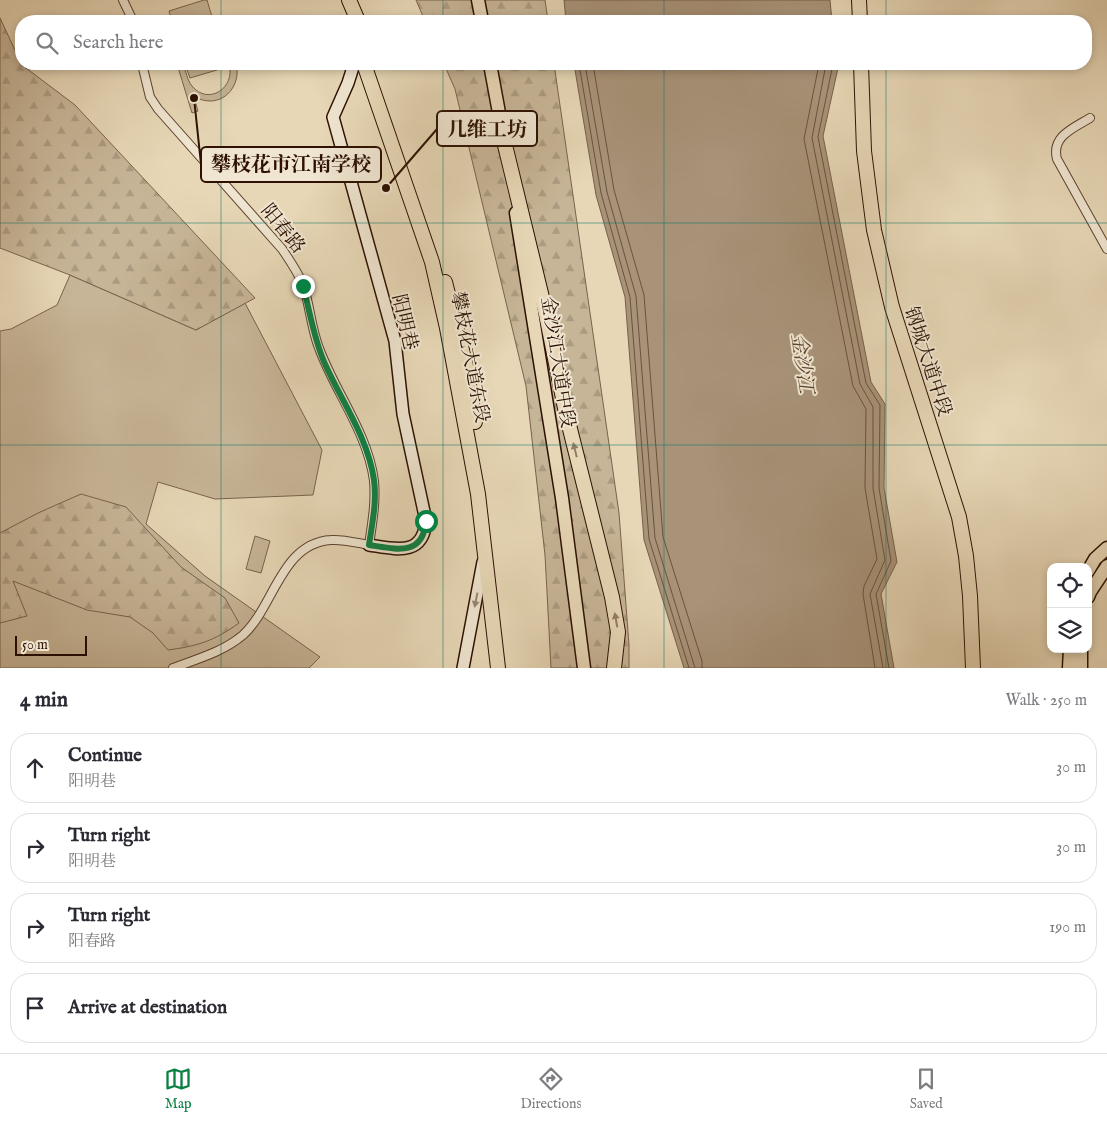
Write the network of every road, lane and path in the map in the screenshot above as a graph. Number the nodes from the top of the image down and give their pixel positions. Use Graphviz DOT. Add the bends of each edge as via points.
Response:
graph roads {
  1 [pos="123,0"];
  2 [pos="341,0"];
  3 [pos="349,0"];
  4 [pos="478,0"];
  5 [pos="859,0"];
  6 [pos="130,15"];
  7 [pos="347,15"];
  8 [pos="355,15"];
  9 [pos="481,15"];
  10 [pos="860,15"];
  11 [pos="143,70"];
  12 [pos="352,70"];
  13 [pos="366,70"];
  14 [pos="375,70"];
  15 [pos="491,70"];
  16 [pos="861,70"];
  17 [pos="1090,118"];
  18 [pos="504,141"];
  19 [pos="517,204"];
  20 [pos="1107,249"];
  21 [pos="369,545"];
  22 [pos="1107,548"];
  23 [pos="485,552"];
  24 [pos="1092,564"];
  25 [pos="1107,566"];
  26 [pos="1092,589"];
  27 [pos="497,627"];
  28 [pos="1070,653"];
  29 [pos="1081,653"];
  30 [pos="174,668"];
  31 [pos="462,668"];
  32 [pos="498,668"];
  33 [pos="505,668"];
  34 [pos="584,668"];
  35 [pos="614,668"];
  36 [pos="972,668"];
  37 [pos="1069,668"];
  38 [pos="1081,668"];
  1 -- 6 [label="street"];
  2 -- 7 [label="highway"];
  3 -- 8 [label="highway"];
  4 -- 9 [label="main road"];
  5 -- 10 [label="highway"];
  11 -- 21 [label="street, 阳春路" via="148,90 158,108 294,266 303,286 324,363 354,423 374,480 375,506"];
  12 -- 21 [label="street, 阳明巷" via="332,117 395,341 403,414 426,521 425,533 419,543 408,548"];
  13 -- 23 [label="highway, 攀枝花大道东段" via="432,262 459,388"];
  14 -- 27 [label="highway, 攀枝花大道东段" via="434,242 466,366 488,493"];
  15 -- 18 [label="main road"];
  16 -- 36 [label="highway, 钢城大道中段" via="864,151 874,230 892,307 959,517 970,596"];
  17 -- 20 [label="street" via="1062,136 1055,151"];
  18 -- 19 [label="highway"];
  19 -- 34 [label="main road, 金沙江大道中段" via="562,498"];
  35 -- 19 [label="highway, one-way" via="618,632 612,597"];
  21 -- 30 [label="street" via="331,540 305,549 286,569 260,615 243,635 220,651"];
  22 -- 24 [label="main road"];
  23 -- 27 [label="highway, 攀枝花大道东段"];
  23 -- 31 [label="street, one-way"];
  25 -- 26 [label="main road"];
  27 -- 32 [label="highway, 攀枝花大道东段"];
  27 -- 33 [label="highway"];
  28 -- 37 [label="main road"];
  29 -- 38 [label="main road"];
}
